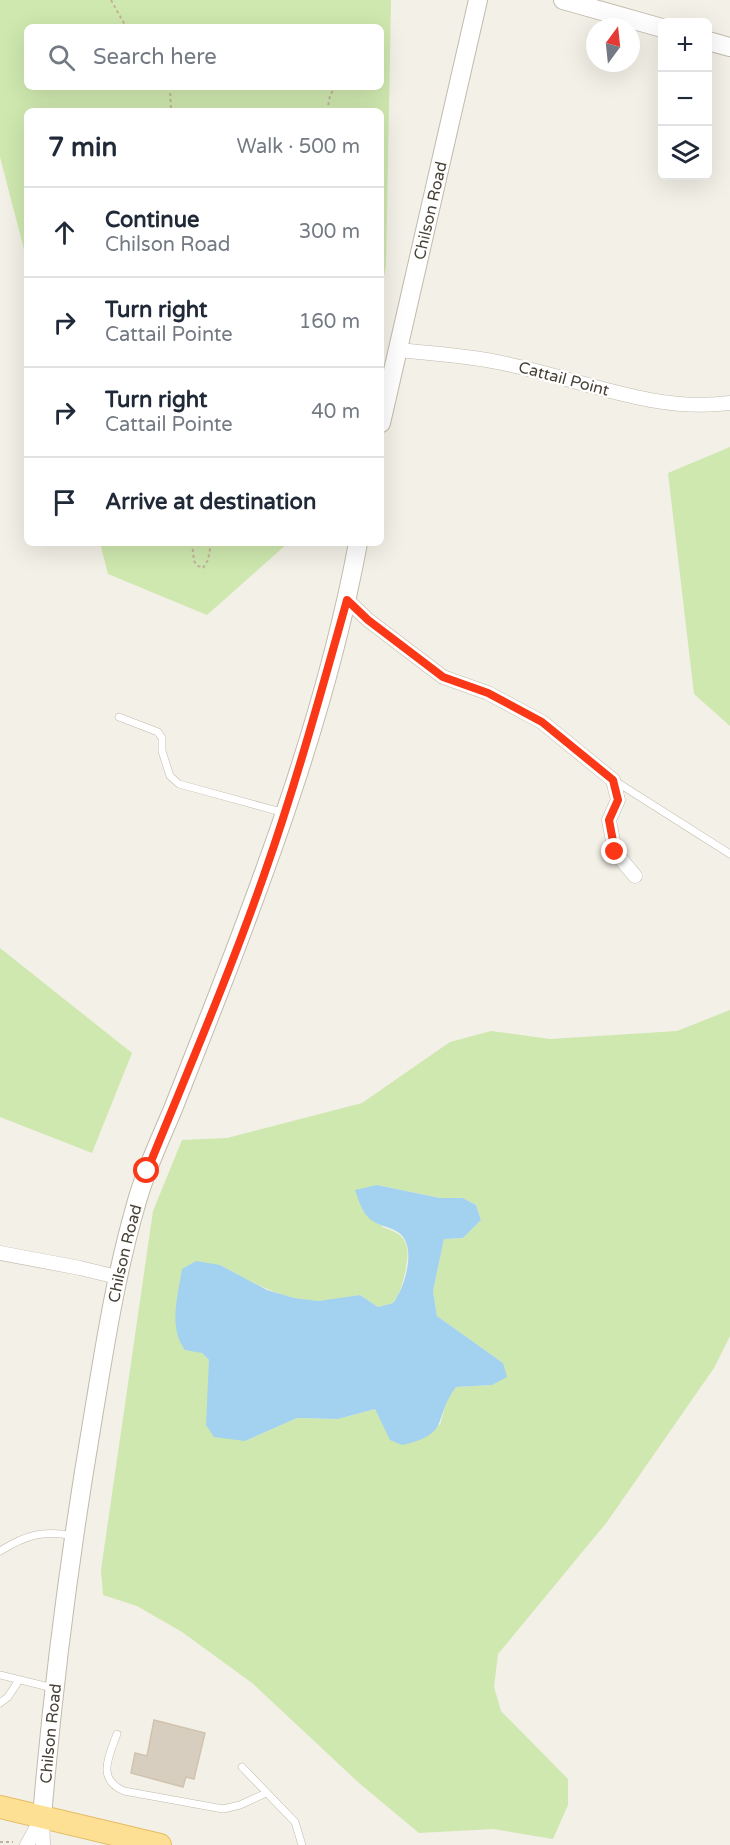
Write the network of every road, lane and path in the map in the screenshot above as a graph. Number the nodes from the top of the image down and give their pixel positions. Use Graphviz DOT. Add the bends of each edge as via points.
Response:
graph roads {
  1 [pos="111,0"];
  2 [pos="478,0"];
  3 [pos="562,0"];
  4 [pos="124,24"];
  5 [pos="658,27"];
  6 [pos="712,42"];
  7 [pos="730,47"];
  8 [pos="170,90"];
  9 [pos="333,90"];
  10 [pos="171,108"];
  11 [pos="328,108"];
  12 [pos="398,350"];
  13 [pos="730,404"];
  14 [pos="384,410"];
  15 [pos="192,546"];
  16 [pos="210,546"];
  17 [pos="357,546"];
  18 [pos="347,600"];
  19 [pos="119,717"];
  20 [pos="613,780"];
  21 [pos="285,813"];
  22 [pos="730,854"];
  23 [pos="635,876"];
  24 [pos="0,1253"];
  25 [pos="117,1277"];
  26 [pos="73,1536"];
  27 [pos="0,1551"];
  28 [pos="0,1675"];
  29 [pos="19,1680"];
  30 [pos="55,1689"];
  31 [pos="0,1703"];
  32 [pos="117,1734"];
  33 [pos="242,1767"];
  34 [pos="266,1793"];
  35 [pos="0,1807"];
  36 [pos="42,1817"];
  37 [pos="27,1845"];
  38 [pos="43,1845"];
  39 [pos="160,1845"];
  40 [pos="302,1845"];
  1 -- 4 [label="path"];
  2 -- 12 [label="street, Chilson Road"];
  3 -- 5 [label="street"];
  6 -- 7 [label="street"];
  8 -- 10 [label="path"];
  9 -- 11 [label="path"];
  12 -- 13 [label="street, Cattail Point" via="510,364 639,398 707,406"];
  12 -- 14 [label="street, Chilson Road"];
  15 -- 16 [label="path" via="194,561 202,568"];
  17 -- 18 [label="street, Chilson Road"];
  18 -- 20 [label="street" via="443,677 488,693 542,722"];
  18 -- 21 [label="street, Chilson Road"];
  19 -- 21 [label="lane" via="158,732 170,776 179,784"];
  20 -- 22 [label="lane"];
  20 -- 23 [label="street" via="618,800 609,820 615,852"];
  21 -- 25 [label="street, Chilson Road" via="264,876 147,1171"];
  24 -- 25 [label="street"];
  25 -- 26 [label="street, Chilson Road"];
  26 -- 27 [label="lane" via="31,1535"];
  26 -- 30 [label="street, Chilson Road"];
  28 -- 29 [label="lane"];
  29 -- 30 [label="lane"];
  29 -- 31 [label="lane"];
  30 -- 36 [label="street, Chilson Road"];
  32 -- 34 [label="lane" via="106,1775 114,1787 124,1791 223,1809"];
  33 -- 34 [label="lane"];
  34 -- 40 [label="lane" via="294,1822"];
  35 -- 36 [label="main road"];
  36 -- 37 [label="street"];
  36 -- 38 [label="street"];
  36 -- 39 [label="main road"];
}
